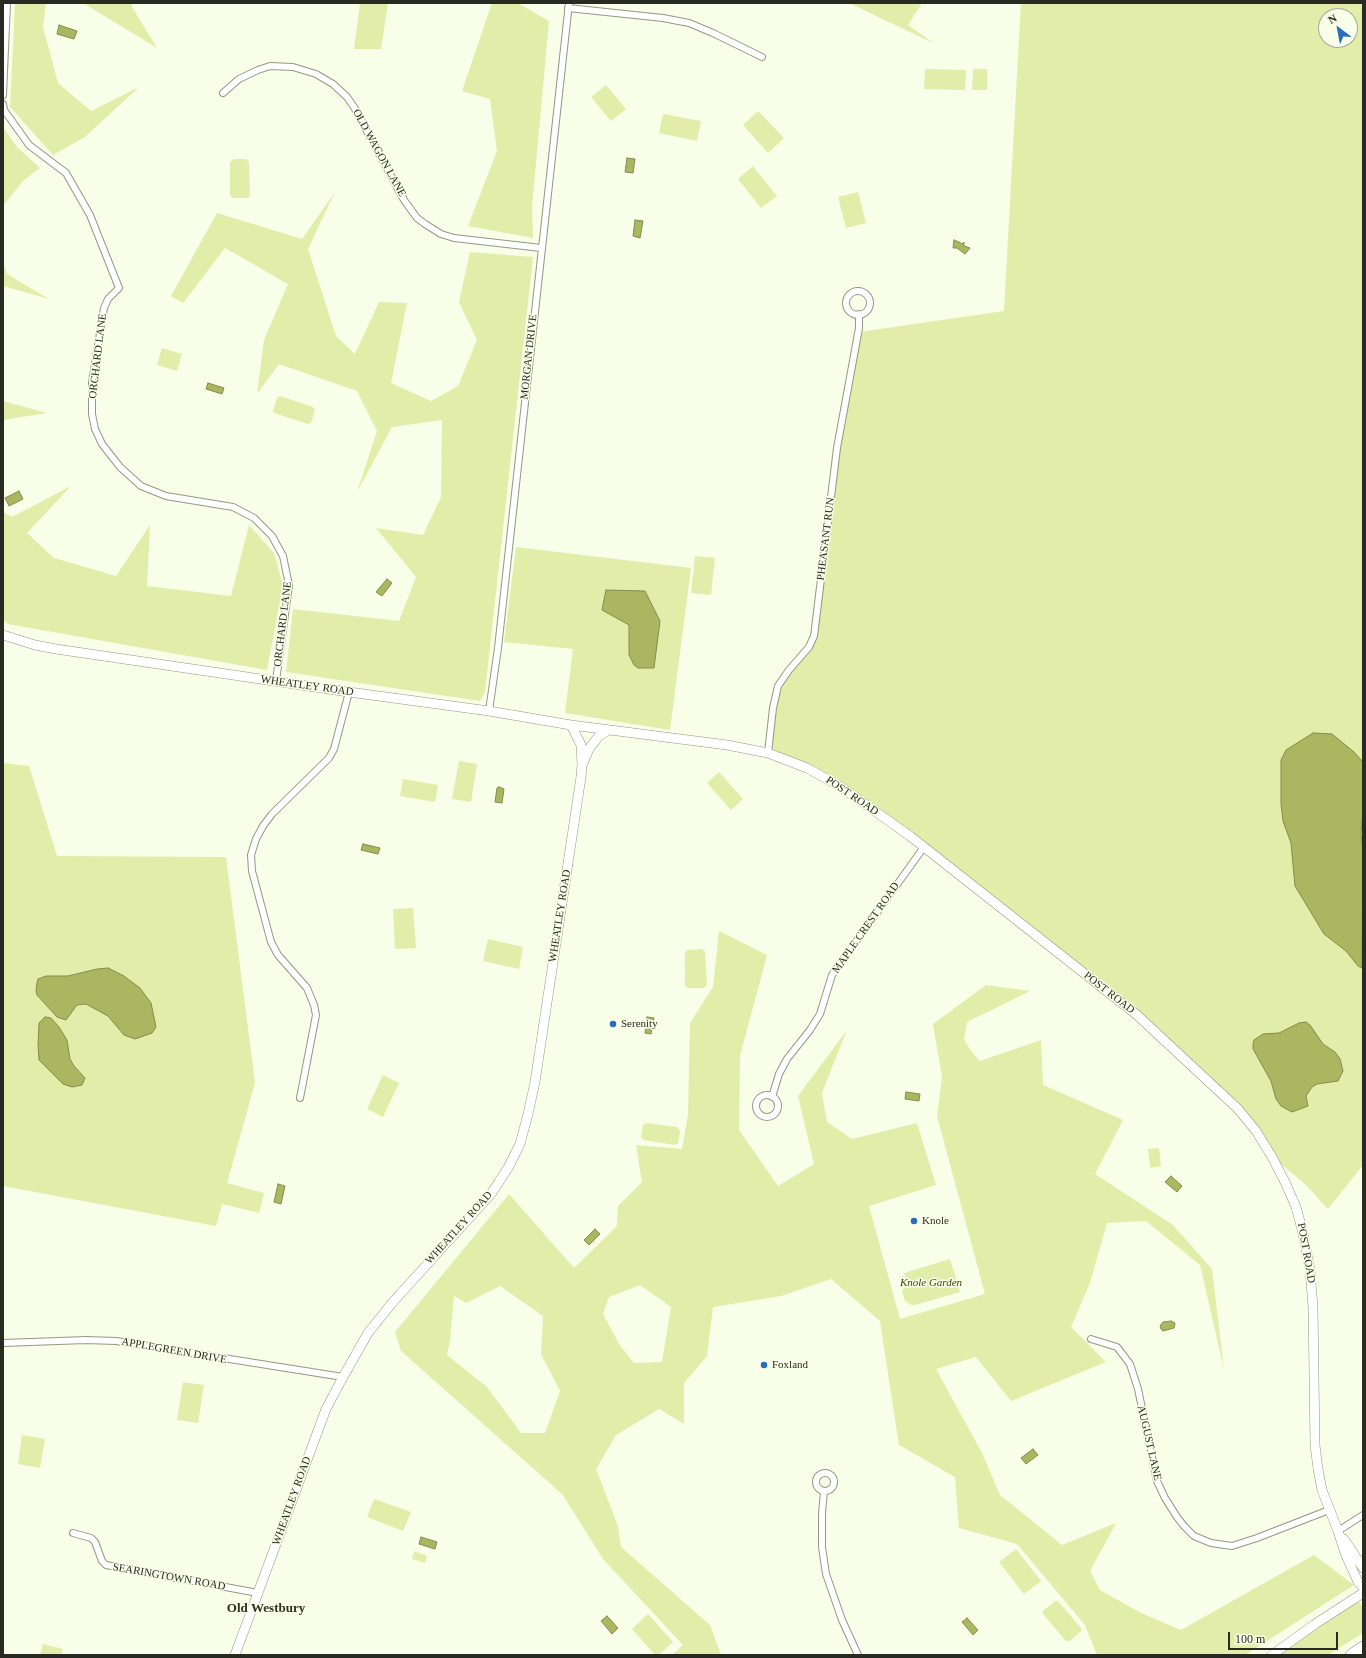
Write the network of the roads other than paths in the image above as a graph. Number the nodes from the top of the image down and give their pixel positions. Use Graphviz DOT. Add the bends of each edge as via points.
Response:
graph roads {
  1 [pos="7,3"];
  2 [pos="568,6"];
  3 [pos="762,57"];
  4 [pos="223,93"];
  5 [pos="3,95"];
  6 [pos="3,104"];
  7 [pos="541,248"];
  8 [pos="859,314"];
  9 [pos="3,635"];
  10 [pos="276,681"];
  11 [pos="349,692"];
  12 [pos="489,710"];
  13 [pos="571,725"];
  14 [pos="608,730"];
  15 [pos="768,753"];
  16 [pos="582,765"];
  17 [pos="924,847"];
  18 [pos="772,1097"];
  19 [pos="300,1098"];
  20 [pos="1091,1339"];
  21 [pos="3,1343"];
  22 [pos="343,1378"];
  23 [pos="824,1491"];
  24 [pos="1329,1510"];
  25 [pos="1363,1515"];
  26 [pos="1338,1531"];
  27 [pos="73,1533"];
  28 [pos="1363,1568"];
  29 [pos="1363,1587"];
  30 [pos="258,1593"];
  31 [pos="1363,1593"];
  32 [pos="1363,1647"];
  33 [pos="235,1655"];
  34 [pos="858,1655"];
  35 [pos="1272,1655"];
  36 [pos="1351,1655"];
  1 -- 5 [label="street"];
  2 -- 3 [label="street" via="690,23"];
  2 -- 7 [label="street, MORGAN DRIVE"];
  4 -- 7 [label="street, OLD WAGON LANE" via="239,79 270,66 293,67 316,74 329,81 347,97 404,200 424,224 454,238"];
  6 -- 10 [label="street, ORCHARD LANE" via="4,110 29,145 66,173 90,215 119,288 108,299 104,308 92,383 92,414 102,444 120,467 141,486 166,496 233,508 254,518 272,536 283,556 289,585"];
  7 -- 12 [label="street, MORGAN DRIVE" via="498,648"];
  8 -- 15 [label="street, PHEASANT RUN" via="859,328 837,448 814,636 809,647 778,686"];
  9 -- 10 [label="main road, WHEATLEY ROAD" via="56,649"];
  10 -- 11 [label="main road, WHEATLEY ROAD"];
  11 -- 12 [label="main road, WHEATLEY ROAD"];
  11 -- 19 [label="street" via="334,749 268,820 256,839 251,855 252,871 272,942 278,955 307,988 314,1004 316,1015"];
  12 -- 13 [label="main road, WHEATLEY ROAD"];
  13 -- 14 [label="main road, POST ROAD"];
  13 -- 16 [label="main road, WHEATLEY ROAD" via="581,745"];
  14 -- 15 [label="main road, POST ROAD"];
  14 -- 16 [label="main road, WHEATLEY ROAD" via="598,737 589,749"];
  15 -- 17 [label="main road, POST ROAD" via="807,768 841,787"];
  16 -- 22 [label="main road, WHEATLEY ROAD" via="535,1082 520,1144 491,1194 392,1302 368,1333"];
  17 -- 18 [label="street, MAPLE CREST ROAD" via="832,975 820,1014 778,1074"];
  17 -- 24 [label="main road, POST ROAD" via="1162,1037 1238,1109 1272,1157 1296,1207 1304,1233 1314,1318 1315,1445 1320,1481"];
  20 -- 24 [label="street, AUGUST LANE" via="1117,1347 1130,1364 1138,1389 1157,1481 1177,1517 1194,1536 1211,1544 1232,1546"];
  21 -- 22 [label="street, APPLEGREEN DRIVE" via="116,1341"];
  22 -- 30 [label="main road, WHEATLEY ROAD" via="326,1409"];
  23 -- 34 [label="street" via="822,1547 826,1574 842,1620"];
  24 -- 26 [label="main road, POST ROAD"];
  25 -- 26 [label="street"];
  26 -- 28 [label="main road, POST ROAD"];
  26 -- 29 [label="main road, POST ROAD" via="1345,1553 1358,1582"];
  27 -- 30 [label="street, SEARINGTOWN ROAD" via="91,1538 106,1565"];
  30 -- 33 [label="main road, WHEATLEY ROAD"];
  31 -- 35 [label="main road"];
  32 -- 36 [label="highway"];
}
